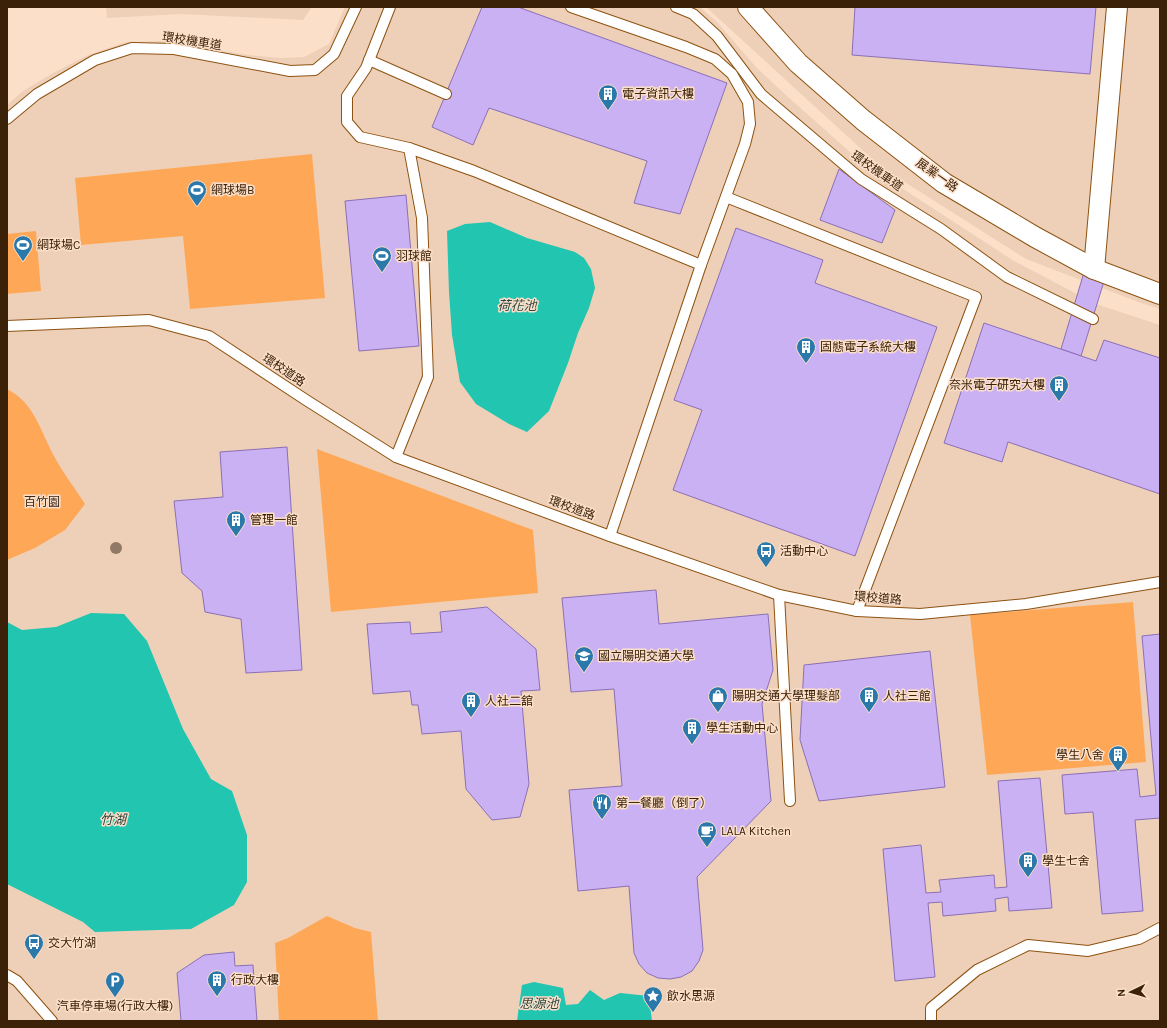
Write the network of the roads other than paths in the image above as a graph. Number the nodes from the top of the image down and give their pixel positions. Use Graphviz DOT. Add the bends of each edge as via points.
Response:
graph roads {
  1 [pos="356,7"];
  2 [pos="390,7"];
  3 [pos="571,7"];
  4 [pos="676,7"];
  5 [pos="748,7"];
  6 [pos="1117,7"];
  7 [pos="369,60"];
  8 [pos="446,94"];
  9 [pos="7,119"];
  10 [pos="409,148"];
  11 [pos="726,197"];
  12 [pos="701,265"];
  13 [pos="1094,269"];
  14 [pos="1160,294"];
  15 [pos="1093,319"];
  16 [pos="7,326"];
  17 [pos="396,457"];
  18 [pos="610,536"];
  19 [pos="1160,582"];
  20 [pos="779,595"];
  21 [pos="858,611"];
  22 [pos="790,801"];
  23 [pos="1160,928"];
  24 [pos="7,975"];
  25 [pos="52,1021"];
  26 [pos="931,1021"];
  1 -- 9 [label="lane, 環校機車道" via="334,54 315,70 290,72 174,49 132,48 95,60 37,94"];
  2 -- 7 [label="lane"];
  3 -- 11 [label="lane" via="715,59 732,74 748,102 750,124"];
  4 -- 15 [label="lane, 環校機車道" via="693,14 717,36 761,94 861,179 941,229 1007,277"];
  5 -- 13 [label="street, 展業一路" via="798,63 863,120 944,182"];
  6 -- 13 [label="street"];
  7 -- 8 [label="lane"];
  7 -- 10 [label="lane" via="347,96 347,122 360,137"];
  10 -- 12 [label="lane" via="474,171"];
  10 -- 17 [label="lane" via="422,218 428,377"];
  11 -- 12 [label="lane"];
  11 -- 21 [label="lane" via="976,297"];
  12 -- 18 [label="lane"];
  13 -- 14 [label="street, 展業一路"];
  16 -- 17 [label="lane, 環校道路" via="149,320 209,336"];
  17 -- 18 [label="lane, 環校道路"];
  18 -- 20 [label="lane, 環校道路"];
  19 -- 21 [label="lane, 環校道路" via="1061,599 988,608 920,614"];
  20 -- 21 [label="lane, 環校道路"];
  20 -- 22 [label="lane"];
  23 -- 26 [label="lane" via="1139,939 1088,951 1028,945 977,970 931,1008"];
  24 -- 25 [label="lane" via="17,981"];
}
